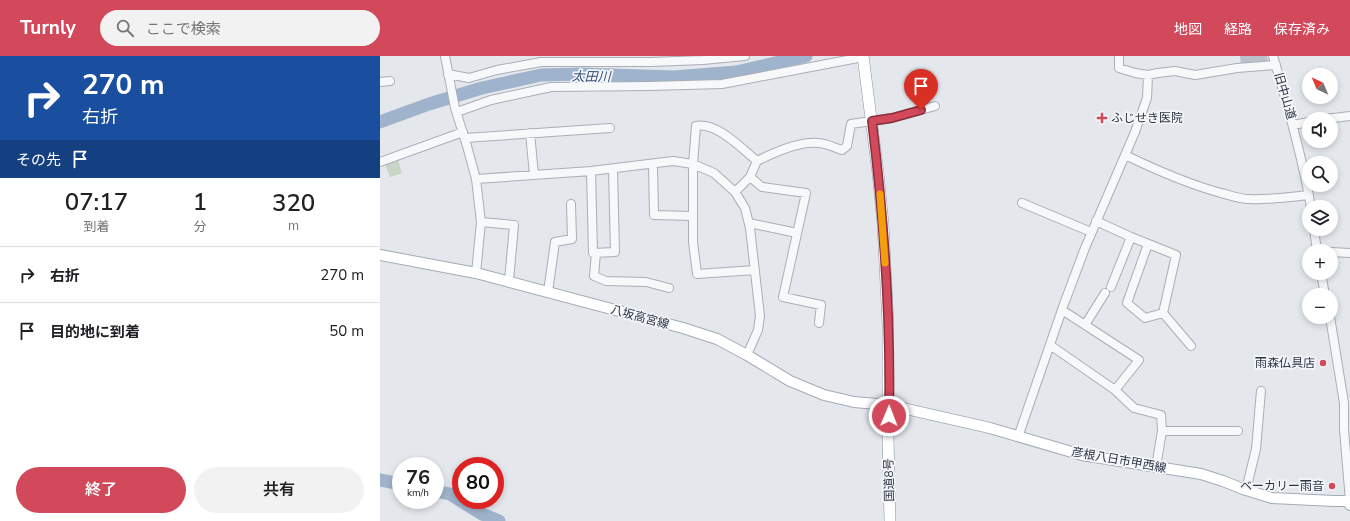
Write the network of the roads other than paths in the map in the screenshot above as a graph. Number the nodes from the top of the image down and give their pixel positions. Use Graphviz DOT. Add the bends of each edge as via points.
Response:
graph roads {
  1 [pos="444,56"];
  2 [pos="745,56"];
  3 [pos="863,56"];
  4 [pos="1119,56"];
  5 [pos="1273,56"];
  6 [pos="703,58"];
  7 [pos="541,59"];
  8 [pos="651,59"];
  9 [pos="1276,65"];
  10 [pos="448,74"];
  11 [pos="1148,75"];
  12 [pos="390,81"];
  13 [pos="380,82"];
  14 [pos="935,106"];
  15 [pos="456,110"];
  16 [pos="1350,116"];
  17 [pos="1338,117"];
  18 [pos="872,121"];
  19 [pos="1302,123"];
  20 [pos="1293,125"];
  21 [pos="610,128"];
  22 [pos="530,133"];
  23 [pos="464,135"];
  24 [pos="1125,155"];
  25 [pos="757,161"];
  26 [pos="380,162"];
  27 [pos="653,164"];
  28 [pos="693,164"];
  29 [pos="613,169"];
  30 [pos="591,171"];
  31 [pos="534,175"];
  32 [pos="750,177"];
  33 [pos="476,179"];
  34 [pos="735,192"];
  35 [pos="1309,195"];
  36 [pos="1310,200"];
  37 [pos="1022,203"];
  38 [pos="571,204"];
  39 [pos="693,216"];
  40 [pos="1096,221"];
  41 [pos="481,222"];
  42 [pos="749,223"];
  43 [pos="1091,232"];
  44 [pos="797,233"];
  45 [pos="1131,237"];
  46 [pos="1148,244"];
  47 [pos="1338,252"];
  48 [pos="596,253"];
  49 [pos="1350,253"];
  50 [pos="380,255"];
  51 [pos="755,270"];
  52 [pos="476,273"];
  53 [pos="509,281"];
  54 [pos="669,288"];
  55 [pos="548,292"];
  56 [pos="1062,310"];
  57 [pos="1163,313"];
  58 [pos="819,323"];
  59 [pos="1331,324"];
  60 [pos="1085,325"];
  61 [pos="1050,345"];
  62 [pos="1191,346"];
  63 [pos="747,355"];
  64 [pos="1115,390"];
  65 [pos="1261,391"];
  66 [pos="1347,403"];
  67 [pos="889,405"];
  68 [pos="1162,431"];
  69 [pos="1238,431"];
  70 [pos="1018,437"];
  71 [pos="1156,467"];
  72 [pos="1246,490"];
  73 [pos="1350,501"];
  74 [pos="1350,505"];
  75 [pos="890,521"];
  1 -- 10 [label="street"];
  2 -- 6 [label="street"];
  3 -- 15 [label="street" via="722,84 551,87"];
  3 -- 18 [label="highway, 国道8号"];
  4 -- 11 [label="street" via="1119,68"];
  5 -- 9 [label="street, 旧中山道"];
  6 -- 8 [label="street"];
  7 -- 8 [label="street"];
  7 -- 10 [label="street" via="469,78"];
  9 -- 11 [label="street" via="1194,75 1175,71"];
  9 -- 20 [label="street, 旧中山道"];
  10 -- 15 [label="street"];
  11 -- 24 [label="street" via="1148,98"];
  12 -- 13 [label="street"];
  14 -- 18 [label="street"];
  15 -- 23 [label="street"];
  16 -- 17 [label="street"];
  18 -- 25 [label="street" via="851,124 847,146 842,150 818,143 795,145"];
  18 -- 67 [label="highway, 国道8号" via="883,224"];
  19 -- 20 [label="street"];
  20 -- 35 [label="street, 旧中山道"];
  21 -- 22 [label="street"];
  22 -- 23 [label="street"];
  22 -- 31 [label="street"];
  23 -- 26 [label="street"];
  23 -- 33 [label="street"];
  24 -- 35 [label="street" via="1194,184 1237,197 1248,199"];
  24 -- 40 [label="street"];
  25 -- 28 [label="street" via="717,129 703,124 696,126"];
  25 -- 32 [label="street"];
  27 -- 28 [label="street" via="672,161"];
  27 -- 29 [label="street"];
  27 -- 39 [label="street" via="654,215"];
  28 -- 34 [label="street" via="714,173"];
  28 -- 39 [label="street"];
  29 -- 30 [label="street"];
  29 -- 48 [label="street" via="615,252"];
  30 -- 31 [label="street"];
  30 -- 48 [label="street"];
  31 -- 33 [label="street"];
  32 -- 34 [label="street"];
  32 -- 44 [label="street" via="762,187 806,193"];
  33 -- 41 [label="street"];
  34 -- 42 [label="street" via="745,208"];
  35 -- 36 [label="street, 旧中山道"];
  37 -- 43 [label="street"];
  38 -- 55 [label="street" via="572,239 555,242"];
  39 -- 51 [label="street" via="692,242 697,274"];
  40 -- 43 [label="street"];
  40 -- 45 [label="street"];
  41 -- 52 [label="street"];
  41 -- 53 [label="street" via="514,225"];
  42 -- 44 [label="street"];
  42 -- 51 [label="street"];
  43 -- 56 [label="street"];
  44 -- 58 [label="street" via="783,297 821,305"];
  45 -- 46 [label="street"];
  45 -- 60 [label="street" via="1108,290"];
  46 -- 57 [label="street" via="1176,255"];
  46 -- 57 [label="street" via="1127,303 1145,318"];
  47 -- 49 [label="street"];
  48 -- 54 [label="street" via="594,276 606,281 646,282"];
  50 -- 52 [label="main road, 八坂高宮線"];
  51 -- 63 [label="street" via="760,316 758,330"];
  52 -- 53 [label="main road, 八坂高宮線"];
  53 -- 55 [label="main road, 八坂高宮線"];
  55 -- 63 [label="main road, 八坂高宮線" via="717,339"];
  56 -- 60 [label="street"];
  56 -- 61 [label="street"];
  57 -- 62 [label="street"];
  59 -- 66 [label="street"];
  60 -- 64 [label="street" via="1140,360"];
  61 -- 64 [label="street"];
  61 -- 70 [label="street"];
  63 -- 67 [label="main road, 八坂高宮線" via="790,381 824,395 854,402"];
  64 -- 68 [label="street" via="1134,408 1161,415"];
  65 -- 72 [label="street" via="1256,449"];
  66 -- 73 [label="street" via="1344,430"];
  67 -- 70 [label="main road, 彦根八日市甲西線"];
  67 -- 75 [label="highway, 国道8号"];
  68 -- 69 [label="street"];
  68 -- 71 [label="street"];
  70 -- 71 [label="main road, 彦根八日市甲西線" via="1082,455"];
  71 -- 72 [label="main road, 彦根八日市甲西線" via="1201,474"];
  72 -- 73 [label="main road, 彦根八日市甲西線" via="1272,498"];
  73 -- 74 [label="main road"];
}
